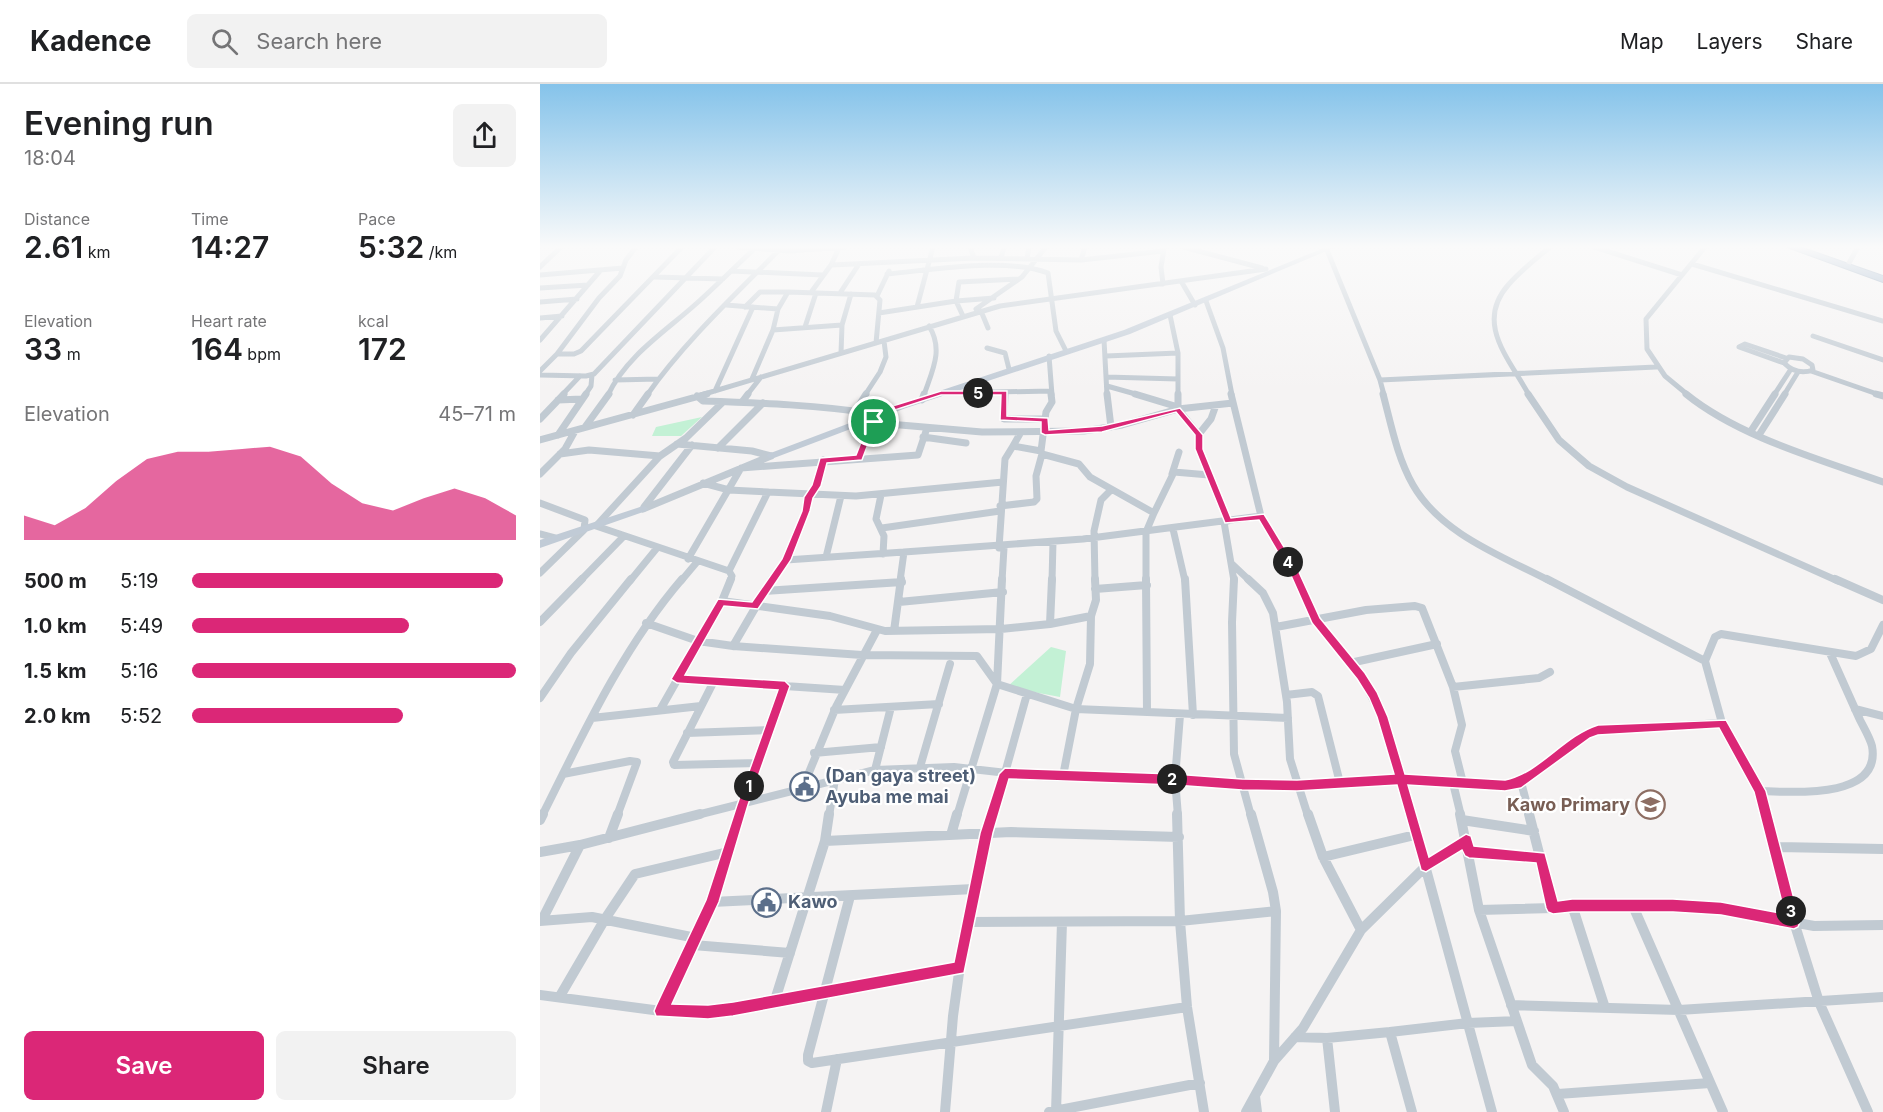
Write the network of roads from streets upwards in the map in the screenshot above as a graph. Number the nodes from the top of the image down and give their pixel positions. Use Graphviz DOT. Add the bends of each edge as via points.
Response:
graph roads {
  1 [pos="580,295"];
  2 [pos="602,295"];
  3 [pos="637,295"];
  4 [pos="670,295"];
  5 [pos="704,295"];
  6 [pos="736,295"];
  7 [pos="757,295"];
  8 [pos="786,295"];
  9 [pos="813,295"];
  10 [pos="851,295"];
  11 [pos="875,295"];
  12 [pos="920,295"];
  13 [pos="957,295"];
  14 [pos="998,295"];
  15 [pos="1051,295"];
  16 [pos="1075,295"];
  17 [pos="1189,295"];
  18 [pos="1218,295"];
  19 [pos="1348,295"];
  20 [pos="1501,295"];
  21 [pos="1666,295"];
  22 [pos="1796,295"];
  23 [pos="878,296"];
  24 [pos="994,298"];
  25 [pos="1051,298"];
  26 [pos="577,299"];
  27 [pos="956,301"];
  28 [pos="1206,301"];
  29 [pos="540,302"];
  30 [pos="726,305"];
  31 [pos="1195,305"];
  32 [pos="745,307"];
  33 [pos="753,307"];
  34 [pos="917,307"];
  35 [pos="778,309"];
  36 [pos="981,311"];
  37 [pos="879,313"];
  38 [pos="967,315"];
  39 [pos="1170,315"];
  40 [pos="562,316"];
  41 [pos="540,318"];
  42 [pos="1883,321"];
  43 [pos="842,325"];
  44 [pos="929,326"];
  45 [pos="805,327"];
  46 [pos="988,328"];
  47 [pos="773,330"];
  48 [pos="1813,336"];
  49 [pos="1104,339"];
  50 [pos="540,340"];
  51 [pos="884,341"];
  52 [pos="876,343"];
  53 [pos="987,348"];
  54 [pos="1066,351"];
  55 [pos="1178,352"];
  56 [pos="841,353"];
  57 [pos="557,354"];
  58 [pos="1049,356"];
  59 [pos="1106,356"];
  60 [pos="1883,360"];
  61 [pos="1785,361"];
  62 [pos="1656,367"];
  63 [pos="1009,369"];
  64 [pos="1791,369"];
  65 [pos="1812,369"];
  66 [pos="1798,372"];
  67 [pos="540,373"];
  68 [pos="1517,373"];
  69 [pos="592,375"];
  70 [pos="580,376"];
  71 [pos="761,376"];
  72 [pos="1106,377"];
  73 [pos="1785,377"];
  74 [pos="658,379"];
  75 [pos="752,379"];
  76 [pos="1178,379"];
  77 [pos="615,380"];
  78 [pos="1380,380"];
  79 [pos="1793,380"];
  80 [pos="1859,385"];
  81 [pos="1107,386"];
  82 [pos="1883,390"];
  83 [pos="715,391"];
  84 [pos="1052,391"];
  85 [pos="941,393"];
  86 [pos="1005,393"];
  87 [pos="697,396"];
  88 [pos="1883,396"];
  89 [pos="582,399"];
  90 [pos="558,400"];
  91 [pos="922,400"];
  92 [pos="723,402"];
  93 [pos="742,402"];
  94 [pos="763,403"];
  95 [pos="1233,403"];
  96 [pos="1216,405"];
  97 [pos="1767,407"];
  98 [pos="1178,408"];
  99 [pos="1775,410"];
  100 [pos="856,411"];
  101 [pos="633,415"];
  102 [pos="875,418"];
  103 [pos="540,419"];
  104 [pos="1045,419"];
  105 [pos="1111,427"];
  106 [pos="585,428"];
  107 [pos="927,428"];
  108 [pos="574,431"];
  109 [pos="1750,431"];
  110 [pos="1021,432"];
  111 [pos="1045,433"];
  112 [pos="1199,434"];
  113 [pos="558,435"];
  114 [pos="1759,435"];
  115 [pos="923,436"];
  116 [pos="540,440"];
  117 [pos="966,443"];
  118 [pos="677,444"];
  119 [pos="692,445"];
  120 [pos="1013,446"];
  121 [pos="718,448"];
  122 [pos="1042,452"];
  123 [pos="1179,452"];
  124 [pos="561,453"];
  125 [pos="660,456"];
  126 [pos="771,456"];
  127 [pos="859,458"];
  128 [pos="823,460"];
  129 [pos="741,468"];
  130 [pos="540,474"];
  131 [pos="1172,474"];
  132 [pos="1209,475"];
  133 [pos="1003,482"];
  134 [pos="1883,482"];
  135 [pos="703,483"];
  136 [pos="729,490"];
  137 [pos="1111,490"];
  138 [pos="768,492"];
  139 [pos="881,495"];
  140 [pos="841,496"];
  141 [pos="808,497"];
  142 [pos="540,503"];
  143 [pos="1000,508"];
  144 [pos="643,509"];
  145 [pos="1154,513"];
  146 [pos="1261,516"];
  147 [pos="1226,521"];
  148 [pos="596,526"];
  149 [pos="882,528"];
  150 [pos="1173,529"];
  151 [pos="584,530"];
  152 [pos="1146,532"];
  153 [pos="540,534"];
  154 [pos="624,536"];
  155 [pos="555,538"];
  156 [pos="1093,538"];
  157 [pos="1053,542"];
  158 [pos="540,544"];
  159 [pos="657,548"];
  160 [pos="1001,548"];
  161 [pos="904,552"];
  162 [pos="883,554"];
  163 [pos="826,556"];
  164 [pos="692,560"];
  165 [pos="786,560"];
  166 [pos="1231,564"];
  167 [pos="729,571"];
  168 [pos="540,573"];
  169 [pos="902,582"];
  170 [pos="1147,585"];
  171 [pos="1095,589"];
  172 [pos="764,591"];
  173 [pos="1003,592"];
  174 [pos="1883,600"];
  175 [pos="722,601"];
  176 [pos="899,602"];
  177 [pos="754,606"];
  178 [pos="1091,616"];
  179 [pos="1316,621"];
  180 [pos="540,622"];
  181 [pos="646,623"];
  182 [pos="1050,624"];
  183 [pos="1883,625"];
  184 [pos="1276,627"];
  185 [pos="1001,629"];
  186 [pos="877,630"];
  187 [pos="894,631"];
  188 [pos="698,641"];
  189 [pos="1437,644"];
  190 [pos="733,646"];
  191 [pos="1830,653"];
  192 [pos="862,655"];
  193 [pos="1705,661"];
  194 [pos="1350,663"];
  195 [pos="950,664"];
  196 [pos="1550,672"];
  197 [pos="677,679"];
  198 [pos="714,681"];
  199 [pos="997,684"];
  200 [pos="785,686"];
  201 [pos="1453,687"];
  202 [pos="845,690"];
  203 [pos="1027,694"];
  204 [pos="1286,695"];
  205 [pos="540,698"];
  206 [pos="939,705"];
  207 [pos="701,706"];
  208 [pos="891,707"];
  209 [pos="1076,709"];
  210 [pos="660,710"];
  211 [pos="834,710"];
  212 [pos="1855,710"];
  213 [pos="1147,712"];
  214 [pos="1180,715"];
  215 [pos="1193,715"];
  216 [pos="1234,716"];
  217 [pos="1883,716"];
  218 [pos="592,718"];
  219 [pos="1288,718"];
  220 [pos="1722,723"];
  221 [pos="769,730"];
  222 [pos="687,734"];
  223 [pos="881,747"];
  224 [pos="814,753"];
  225 [pos="758,763"];
  226 [pos="920,767"];
  227 [pos="875,770"];
  228 [pos="970,771"];
  229 [pos="563,774"];
  230 [pos="1005,774"];
  231 [pos="1062,776"];
  232 [pos="835,778"];
  233 [pos="1174,779"];
  234 [pos="1401,780"];
  235 [pos="1521,782"];
  236 [pos="1340,783"];
  237 [pos="1458,783"];
  238 [pos="1242,784"];
  239 [pos="1297,785"];
  240 [pos="803,787"];
  241 [pos="1760,791"];
  242 [pos="742,805"];
  243 [pos="540,820"];
  244 [pos="1462,820"];
  245 [pos="1534,831"];
  246 [pos="986,833"];
  247 [pos="951,835"];
  248 [pos="1415,835"];
  249 [pos="1179,837"];
  250 [pos="609,838"];
  251 [pos="1466,840"];
  252 [pos="825,841"];
  253 [pos="580,845"];
  254 [pos="1775,847"];
  255 [pos="1883,849"];
  256 [pos="540,852"];
  257 [pos="728,852"];
  258 [pos="1469,852"];
  259 [pos="1541,857"];
  260 [pos="1323,858"];
  261 [pos="1426,866"];
  262 [pos="974,889"];
  263 [pos="850,896"];
  264 [pos="808,897"];
  265 [pos="712,902"];
  266 [pos="1572,905"];
  267 [pos="1633,906"];
  268 [pos="1553,908"];
  269 [pos="1479,910"];
  270 [pos="1276,911"];
  271 [pos="605,919"];
  272 [pos="541,920"];
  273 [pos="1180,921"];
  274 [pos="967,922"];
  275 [pos="1062,922"];
  276 [pos="1794,922"];
  277 [pos="1883,925"];
  278 [pos="1360,930"];
  279 [pos="694,941"];
  280 [pos="790,953"];
  281 [pos="960,968"];
  282 [pos="824,991"];
  283 [pos="540,995"];
  284 [pos="560,996"];
  285 [pos="1883,998"];
  286 [pos="775,1000"];
  287 [pos="1819,1002"];
  288 [pos="1511,1005"];
  289 [pos="1187,1006"];
  290 [pos="1605,1008"];
  291 [pos="1679,1010"];
  292 [pos="661,1011"];
  293 [pos="1517,1021"];
  294 [pos="1468,1023"];
  295 [pos="1060,1025"];
  296 [pos="1390,1032"];
  297 [pos="1295,1037"];
  298 [pos="1327,1038"];
  299 [pos="950,1041"];
  300 [pos="837,1059"];
  301 [pos="1274,1061"];
  302 [pos="1200,1083"];
  303 [pos="1710,1083"];
  304 [pos="1558,1094"];
  305 [pos="1255,1096"];
  306 [pos="826,1112"];
  307 [pos="945,1112"];
  308 [pos="1054,1112"];
  309 [pos="1204,1112"];
  310 [pos="1246,1112"];
  311 [pos="1257,1112"];
  312 [pos="1335,1112"];
  313 [pos="1412,1112"];
  314 [pos="1492,1112"];
  315 [pos="1563,1112"];
  316 [pos="1723,1112"];
  317 [pos="1868,1112"];
  1 -- 26 [label="street"];
  2 -- 57 [label="street"];
  3 -- 57 [label="street" via="581,351"];
  4 -- 69 [label="street"];
  5 -- 77 [label="street"];
  6 -- 30 [label="street"];
  7 -- 32 [label="street"];
  8 -- 35 [label="street"];
  9 -- 45 [label="street"];
  10 -- 43 [label="street"];
  11 -- 23 [label="street"];
  12 -- 34 [label="street"];
  13 -- 27 [label="street"];
  14 -- 24 [label="street"];
  15 -- 25 [label="street"];
  16 -- 25 [label="street"];
  17 -- 31 [label="street"];
  18 -- 28 [label="street"];
  19 -- 78 [label="street"];
  20 -- 68 [label="street" via="1493,311 1494,329"];
  21 -- 62 [label="street" via="1642,332 1645,349"];
  22 -- 42 [label="street"];
  23 -- 37 [label="street"];
  24 -- 27 [label="street"];
  24 -- 38 [label="street"];
  25 -- 36 [label="street"];
  25 -- 54 [label="street" via="1056,331"];
  26 -- 29 [label="street"];
  26 -- 40 [label="street"];
  27 -- 34 [label="street"];
  27 -- 38 [label="street"];
  28 -- 31 [label="street"];
  28 -- 95 [label="street" via="1222,342"];
  30 -- 32 [label="street"];
  30 -- 74 [label="street"];
  31 -- 39 [label="street"];
  32 -- 33 [label="street"];
  33 -- 35 [label="street"];
  33 -- 83 [label="street"];
  34 -- 37 [label="street"];
  35 -- 47 [label="street"];
  36 -- 38 [label="street"];
  36 -- 46 [label="street"];
  37 -- 52 [label="street"];
  38 -- 44 [label="street"];
  39 -- 49 [label="street"];
  39 -- 55 [label="street"];
  40 -- 41 [label="street"];
  40 -- 50 [label="street"];
  43 -- 45 [label="street"];
  43 -- 56 [label="street"];
  44 -- 51 [label="street"];
  44 -- 91 [label="street" via="936,337 938,352"];
  45 -- 47 [label="street"];
  47 -- 75 [label="street"];
  48 -- 60 [label="street"];
  49 -- 54 [label="street"];
  49 -- 59 [label="street"];
  51 -- 52 [label="street"];
  51 -- 100 [label="street" via="883,366"];
  52 -- 56 [label="street"];
  53 -- 63 [label="street" via="1005,353"];
  54 -- 58 [label="street"];
  55 -- 59 [label="street"];
  55 -- 76 [label="street"];
  56 -- 71 [label="street"];
  57 -- 67 [label="street"];
  58 -- 63 [label="street"];
  58 -- 84 [label="street"];
  59 -- 72 [label="street"];
  61 -- 61 [label="street" via="1745,344 1739,347"];
  61 -- 64 [label="street"];
  61 -- 65 [label="street" via="1803,359"];
  62 -- 68 [label="street"];
  62 -- 109 [label="street" via="1714,415"];
  63 -- 85 [label="street"];
  64 -- 66 [label="street"];
  64 -- 73 [label="street"];
  65 -- 66 [label="street"];
  65 -- 80 [label="street"];
  66 -- 79 [label="street"];
  67 -- 70 [label="street"];
  68 -- 78 [label="street"];
  68 -- 174 [label="street" via="1553,435 1589,465 1760,548"];
  69 -- 70 [label="street"];
  69 -- 89 [label="street" via="593,382"];
  70 -- 90 [label="street"];
  71 -- 75 [label="street"];
  71 -- 93 [label="street"];
  72 -- 76 [label="street"];
  72 -- 81 [label="street"];
  73 -- 79 [label="street"];
  73 -- 97 [label="street"];
  74 -- 77 [label="street"];
  74 -- 101 [label="street"];
  75 -- 83 [label="street"];
  76 -- 98 [label="street"];
  77 -- 106 [label="street"];
  78 -- 193 [label="street" via="1404,467 1413,487 1440,518 1465,537"];
  79 -- 99 [label="street"];
  80 -- 82 [label="street"];
  80 -- 88 [label="street"];
  81 -- 98 [label="street"];
  81 -- 105 [label="street"];
  83 -- 87 [label="street"];
  84 -- 86 [label="street"];
  84 -- 104 [label="street"];
  85 -- 86 [label="street"];
  85 -- 91 [label="street"];
  86 -- 104 [label="street" via="1004,419"];
  87 -- 92 [label="street"];
  87 -- 101 [label="street"];
  89 -- 90 [label="street"];
  89 -- 113 [label="street"];
  90 -- 103 [label="street"];
  91 -- 102 [label="street"];
  92 -- 93 [label="street"];
  92 -- 118 [label="street"];
  93 -- 94 [label="street"];
  94 -- 100 [label="street"];
  94 -- 121 [label="street"];
  95 -- 96 [label="street"];
  95 -- 146 [label="street"];
  96 -- 98 [label="street"];
  96 -- 112 [label="street"];
  97 -- 99 [label="street"];
  97 -- 109 [label="street"];
  98 -- 105 [label="street"];
  98 -- 112 [label="street"];
  99 -- 114 [label="street"];
  100 -- 102 [label="street"];
  101 -- 106 [label="street"];
  102 -- 107 [label="street" via="903,427"];
  102 -- 126 [label="street"];
  102 -- 127 [label="street"];
  104 -- 111 [label="street"];
  105 -- 111 [label="street"];
  106 -- 108 [label="street"];
  107 -- 110 [label="street"];
  107 -- 115 [label="street"];
  108 -- 113 [label="street"];
  108 -- 124 [label="street"];
  109 -- 114 [label="street"];
  110 -- 111 [label="street"];
  110 -- 120 [label="street"];
  111 -- 122 [label="street"];
  112 -- 132 [label="street" via="1199,449"];
  113 -- 116 [label="street"];
  114 -- 134 [label="street"];
  115 -- 117 [label="street"];
  115 -- 127 [label="street" via="918,455"];
  118 -- 119 [label="street"];
  118 -- 125 [label="street"];
  119 -- 121 [label="street"];
  119 -- 144 [label="street"];
  120 -- 122 [label="street"];
  120 -- 133 [label="street" via="1005,459"];
  121 -- 126 [label="street"];
  122 -- 137 [label="street" via="1079,464 1090,477"];
  122 -- 143 [label="street" via="1036,476 1037,499"];
  123 -- 131 [label="street"];
  124 -- 125 [label="street" via="589,450"];
  124 -- 130 [label="street"];
  125 -- 148 [label="street"];
  126 -- 129 [label="street"];
  127 -- 128 [label="street"];
  128 -- 129 [label="street"];
  128 -- 141 [label="street" via="816,486"];
  129 -- 135 [label="street"];
  129 -- 136 [label="street"];
  131 -- 132 [label="street"];
  131 -- 145 [label="street"];
  132 -- 147 [label="street"];
  133 -- 139 [label="street"];
  133 -- 143 [label="street"];
  135 -- 136 [label="street"];
  135 -- 144 [label="street"];
  136 -- 138 [label="street"];
  136 -- 164 [label="street"];
  137 -- 145 [label="street"];
  137 -- 156 [label="street" via="1101,500"];
  138 -- 141 [label="street"];
  138 -- 167 [label="street"];
  139 -- 140 [label="street"];
  139 -- 149 [label="street" via="876,519"];
  140 -- 141 [label="street"];
  140 -- 163 [label="street"];
  141 -- 165 [label="street"];
  142 -- 151 [label="street" via="585,520"];
  143 -- 149 [label="street"];
  143 -- 160 [label="street"];
  144 -- 148 [label="street"];
  145 -- 152 [label="street"];
  146 -- 147 [label="street"];
  146 -- 179 [label="street" via="1293,570"];
  147 -- 150 [label="street"];
  147 -- 166 [label="street"];
  148 -- 151 [label="street"];
  148 -- 154 [label="street"];
  149 -- 162 [label="street"];
  150 -- 152 [label="street"];
  150 -- 215 [label="street" via="1185,580"];
  151 -- 155 [label="street"];
  151 -- 168 [label="street"];
  152 -- 156 [label="street"];
  152 -- 170 [label="street"];
  153 -- 155 [label="street"];
  154 -- 159 [label="street"];
  154 -- 180 [label="street"];
  155 -- 158 [label="street"];
  156 -- 157 [label="street"];
  156 -- 171 [label="street"];
  157 -- 160 [label="street"];
  157 -- 182 [label="street"];
  159 -- 164 [label="street"];
  159 -- 205 [label="street"];
  160 -- 161 [label="street"];
  160 -- 173 [label="street"];
  161 -- 162 [label="street"];
  161 -- 169 [label="street"];
  162 -- 163 [label="street"];
  163 -- 165 [label="street"];
  164 -- 167 [label="street"];
  164 -- 181 [label="street"];
  165 -- 172 [label="street"];
  166 -- 184 [label="street" via="1263,593"];
  166 -- 216 [label="street" via="1235,586"];
  167 -- 175 [label="street" via="732,578"];
  169 -- 172 [label="street"];
  169 -- 176 [label="street"];
  170 -- 171 [label="street"];
  170 -- 213 [label="street"];
  171 -- 178 [label="street"];
  172 -- 177 [label="street"];
  173 -- 176 [label="street"];
  173 -- 185 [label="street"];
  175 -- 177 [label="street"];
  175 -- 188 [label="street"];
  176 -- 187 [label="street"];
  177 -- 186 [label="street" via="830,616"];
  177 -- 190 [label="street"];
  178 -- 182 [label="street"];
  178 -- 209 [label="street" via="1090,664"];
  179 -- 184 [label="street"];
  179 -- 189 [label="street" via="1366,610 1419,606"];
  179 -- 194 [label="street"];
  181 -- 188 [label="street"];
  181 -- 218 [label="street"];
  182 -- 185 [label="street"];
  183 -- 191 [label="street" via="1866,655"];
  184 -- 204 [label="street"];
  185 -- 187 [label="street"];
  185 -- 199 [label="street"];
  186 -- 187 [label="street"];
  186 -- 192 [label="street"];
  188 -- 190 [label="street"];
  188 -- 197 [label="street"];
  189 -- 194 [label="street"];
  189 -- 201 [label="street"];
  190 -- 192 [label="street"];
  191 -- 193 [label="street" via="1720,634"];
  191 -- 212 [label="street"];
  192 -- 199 [label="street" via="977,656"];
  192 -- 202 [label="street"];
  193 -- 220 [label="street"];
  194 -- 234 [label="street" via="1382,717"];
  195 -- 206 [label="street"];
  196 -- 201 [label="street" via="1539,678"];
  197 -- 198 [label="street"];
  197 -- 210 [label="street"];
  198 -- 200 [label="street"];
  198 -- 207 [label="street"];
  199 -- 203 [label="street"];
  199 -- 228 [label="street"];
  200 -- 202 [label="street"];
  200 -- 221 [label="street"];
  201 -- 237 [label="street" via="1462,725 1455,751"];
  202 -- 211 [label="street"];
  203 -- 209 [label="street"];
  203 -- 230 [label="street"];
  204 -- 219 [label="street"];
  204 -- 236 [label="street" via="1312,692 1318,696"];
  206 -- 208 [label="street"];
  206 -- 226 [label="street"];
  207 -- 210 [label="street"];
  207 -- 222 [label="street"];
  208 -- 211 [label="street"];
  208 -- 223 [label="street"];
  209 -- 213 [label="street"];
  209 -- 231 [label="street"];
  210 -- 218 [label="street"];
  211 -- 224 [label="street"];
  212 -- 217 [label="street"];
  212 -- 241 [label="street" via="1872,746 1873,759 1859,780 1824,791"];
  213 -- 214 [label="street"];
  214 -- 215 [label="street"];
  214 -- 233 [label="street"];
  215 -- 216 [label="street"];
  216 -- 219 [label="street"];
  216 -- 238 [label="street" via="1234,754"];
  218 -- 229 [label="street"];
  219 -- 239 [label="street" via="1290,759"];
  220 -- 235 [label="street" via="1598,730 1586,734"];
  220 -- 241 [label="street"];
  221 -- 222 [label="street"];
  221 -- 225 [label="street"];
  222 -- 225 [label="street" via="673,762 676,766"];
  223 -- 224 [label="street"];
  223 -- 227 [label="street"];
  224 -- 240 [label="street"];
  225 -- 242 [label="street"];
  226 -- 227 [label="street"];
  226 -- 228 [label="street"];
  227 -- 232 [label="street"];
  228 -- 230 [label="street"];
  228 -- 247 [label="street"];
  229 -- 243 [label="street"];
  229 -- 250 [label="street" via="630,760 637,762"];
  230 -- 231 [label="street"];
  230 -- 246 [label="street"];
  231 -- 233 [label="street"];
  232 -- 240 [label="street"];
  232 -- 252 [label="street"];
  233 -- 238 [label="street"];
  233 -- 249 [label="street"];
  234 -- 236 [label="street"];
  234 -- 237 [label="street"];
  234 -- 248 [label="street"];
  235 -- 237 [label="street"];
  235 -- 245 [label="street"];
  236 -- 239 [label="street"];
  237 -- 244 [label="street"];
  238 -- 239 [label="street"];
  238 -- 270 [label="street"];
  239 -- 260 [label="street"];
  240 -- 242 [label="street"];
  241 -- 254 [label="street"];
  242 -- 250 [label="street"];
  242 -- 257 [label="street"];
  244 -- 245 [label="street"];
  244 -- 251 [label="street"];
  245 -- 259 [label="street"];
  246 -- 247 [label="street"];
  246 -- 249 [label="street"];
  246 -- 262 [label="street"];
  247 -- 252 [label="street"];
  248 -- 260 [label="street"];
  248 -- 261 [label="street"];
  249 -- 273 [label="street"];
  250 -- 253 [label="street"];
  251 -- 258 [label="street"];
  251 -- 261 [label="street"];
  252 -- 264 [label="street"];
  253 -- 256 [label="street"];
  253 -- 272 [label="street"];
  254 -- 255 [label="street"];
  254 -- 276 [label="street"];
  257 -- 265 [label="street"];
  257 -- 271 [label="street" via="635,874"];
  258 -- 259 [label="street"];
  258 -- 269 [label="street"];
  259 -- 268 [label="street"];
  260 -- 278 [label="street"];
  261 -- 278 [label="street"];
  261 -- 294 [label="street"];
  262 -- 263 [label="street"];
  262 -- 274 [label="street"];
  263 -- 264 [label="street"];
  263 -- 282 [label="street"];
  264 -- 265 [label="street"];
  264 -- 280 [label="street"];
  265 -- 279 [label="street"];
  266 -- 267 [label="street"];
  266 -- 268 [label="street"];
  266 -- 290 [label="street"];
  267 -- 276 [label="street" via="1721,909"];
  267 -- 291 [label="street"];
  268 -- 269 [label="street"];
  269 -- 288 [label="street"];
  270 -- 273 [label="street"];
  270 -- 301 [label="street"];
  271 -- 272 [label="street"];
  271 -- 279 [label="street"];
  271 -- 284 [label="street"];
  273 -- 275 [label="street"];
  273 -- 289 [label="street"];
  274 -- 275 [label="street"];
  274 -- 281 [label="street"];
  275 -- 295 [label="street"];
  276 -- 277 [label="street" via="1814,926"];
  276 -- 287 [label="street"];
  278 -- 297 [label="street" via="1322,999"];
  279 -- 280 [label="street"];
  279 -- 292 [label="street"];
  280 -- 286 [label="street"];
  281 -- 282 [label="street"];
  281 -- 299 [label="street"];
  282 -- 286 [label="street"];
  282 -- 300 [label="street" via="808,1061"];
  283 -- 284 [label="street"];
  284 -- 292 [label="street"];
  285 -- 287 [label="street"];
  286 -- 292 [label="street" via="708,1012"];
  287 -- 291 [label="street"];
  287 -- 317 [label="street"];
  288 -- 290 [label="street"];
  288 -- 293 [label="street"];
  289 -- 295 [label="street"];
  289 -- 302 [label="street"];
  290 -- 291 [label="street"];
  291 -- 303 [label="street"];
  293 -- 294 [label="street"];
  293 -- 304 [label="street" via="1534,1069"];
  294 -- 296 [label="street"];
  294 -- 314 [label="street"];
  295 -- 299 [label="street"];
  295 -- 308 [label="street"];
  296 -- 298 [label="street"];
  296 -- 313 [label="street"];
  297 -- 298 [label="street"];
  297 -- 301 [label="street"];
  298 -- 312 [label="street"];
  299 -- 300 [label="street"];
  299 -- 307 [label="street"];
  300 -- 306 [label="street"];
  301 -- 305 [label="street"];
  302 -- 308 [label="street"];
  302 -- 309 [label="street"];
  303 -- 304 [label="street"];
  303 -- 316 [label="street"];
  304 -- 315 [label="street"];
  305 -- 310 [label="street"];
  305 -- 311 [label="street"];
}
